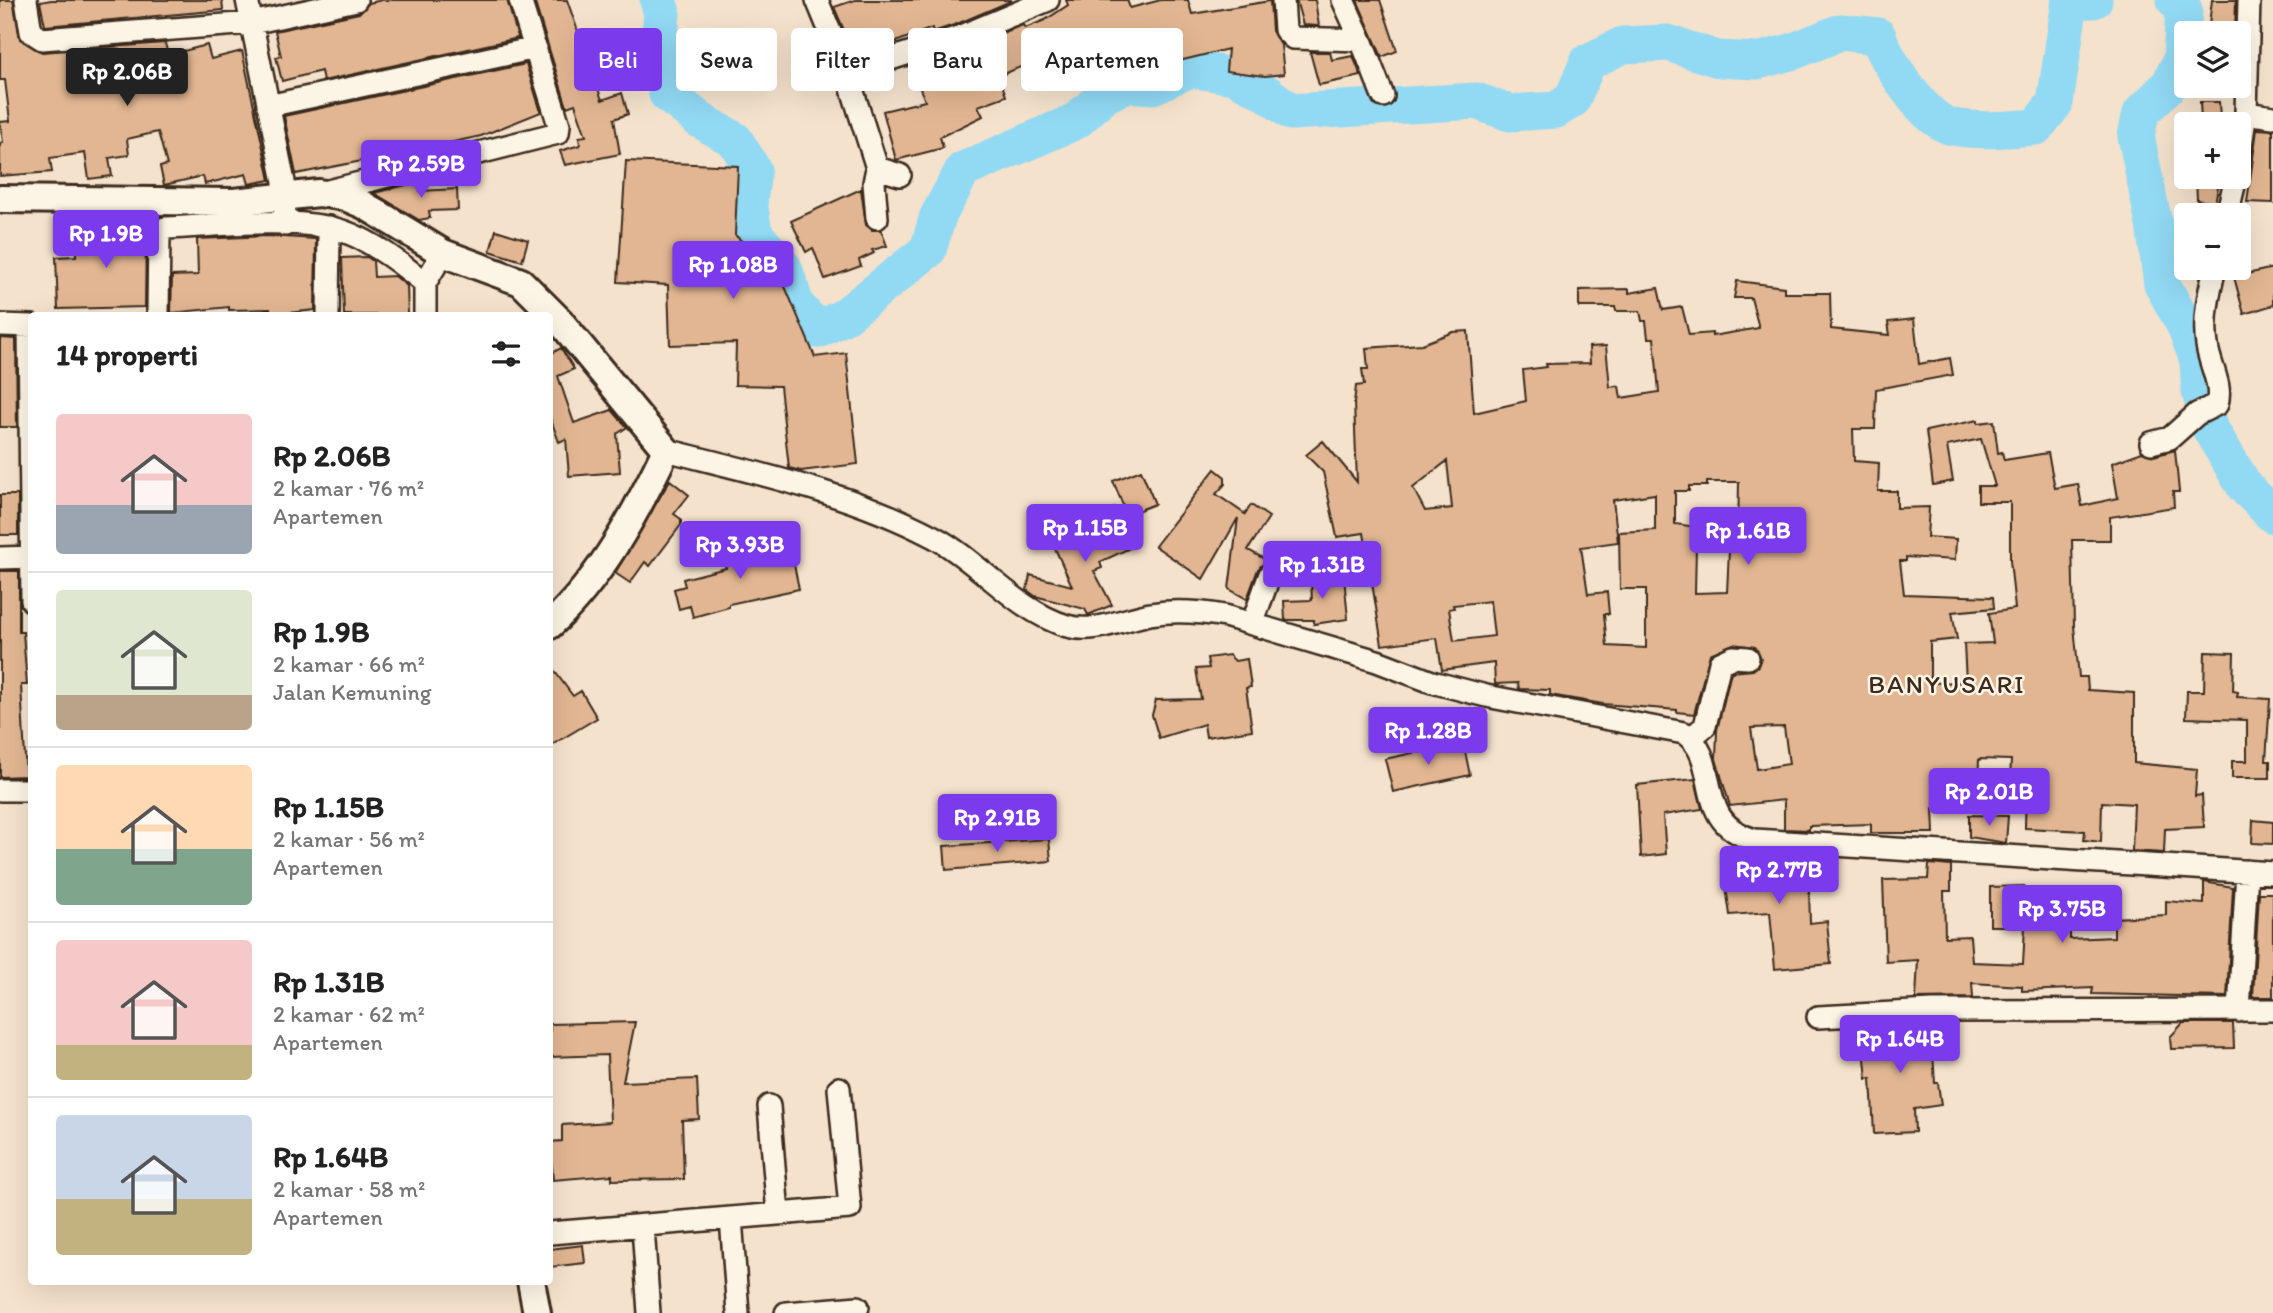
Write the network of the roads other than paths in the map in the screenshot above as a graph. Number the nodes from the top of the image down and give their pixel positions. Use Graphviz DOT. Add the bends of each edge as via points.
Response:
graph roads {
  1 [pos="26,0"];
  2 [pos="247,0"];
  3 [pos="356,0"];
  4 [pos="520,0"];
  5 [pos="817,0"];
  6 [pos="1048,0"];
  7 [pos="1283,0"];
  8 [pos="1343,0"];
  9 [pos="2249,0"];
  10 [pos="252,23"];
  11 [pos="829,28"];
  12 [pos="1361,40"];
  13 [pos="536,48"];
  14 [pos="894,58"];
  15 [pos="853,91"];
  16 [pos="1382,96"];
  17 [pos="268,106"];
  18 [pos="2246,112"];
  19 [pos="2251,114"];
  20 [pos="2273,117"];
  21 [pos="877,168"];
  22 [pos="900,175"];
  23 [pos="319,193"];
  24 [pos="286,197"];
  25 [pos="0,199"];
  26 [pos="877,218"];
  27 [pos="285,225"];
  28 [pos="329,227"];
  29 [pos="443,253"];
  30 [pos="2213,280"];
  31 [pos="425,283"];
  32 [pos="158,312"];
  33 [pos="328,312"];
  34 [pos="425,312"];
  35 [pos="551,312"];
  36 [pos="553,314"];
  37 [pos="0,326"];
  38 [pos="28,326"];
  39 [pos="2151,443"];
  40 [pos="666,450"];
  41 [pos="28,557"];
  42 [pos="0,558"];
  43 [pos="1321,565"];
  44 [pos="553,621"];
  45 [pos="1252,624"];
  46 [pos="1748,658"];
  47 [pos="1690,738"];
  48 [pos="0,790"];
  49 [pos="28,790"];
  50 [pos="2247,872"];
  51 [pos="2273,873"];
  52 [pos="2240,1005"];
  53 [pos="2273,1010"];
  54 [pos="1818,1017"];
  55 [pos="839,1088"];
  56 [pos="769,1106"];
  57 [pos="778,1214"];
  58 [pos="731,1218"];
  59 [pos="643,1227"];
  60 [pos="553,1233"];
  61 [pos="532,1285"];
  62 [pos="858,1307"];
  63 [pos="537,1313"];
  64 [pos="649,1313"];
  65 [pos="737,1313"];
  66 [pos="786,1313"];
  1 -- 10 [label="street" via="31,32 42,39"];
  2 -- 10 [label="street"];
  3 -- 10 [label="street"];
  4 -- 13 [label="street"];
  5 -- 11 [label="street"];
  6 -- 14 [label="street"];
  7 -- 12 [label="street" via="1285,30 1293,38"];
  8 -- 12 [label="street"];
  9 -- 18 [label="street"];
  10 -- 17 [label="street"];
  12 -- 16 [label="street"];
  13 -- 17 [label="street"];
  13 -- 23 [label="street" via="558,133"];
  15 -- 21 [label="street"];
  17 -- 24 [label="street"];
  19 -- 20 [label="street"];
  21 -- 22 [label="street"];
  21 -- 26 [label="street"];
  23 -- 24 [label="street"];
  23 -- 29 [label="street" via="364,205"];
  24 -- 25 [label="street" via="212,202"];
  24 -- 27 [label="street"];
  27 -- 28 [label="street"];
  27 -- 32 [label="street" via="161,230"];
  28 -- 31 [label="street" via="382,250"];
  28 -- 33 [label="street"];
  29 -- 31 [label="street"];
  29 -- 35 [label="street" via="521,282"];
  30 -- 39 [label="street" via="2207,344 2220,395 2170,438"];
  31 -- 34 [label="street"];
  36 -- 40 [label="street"];
  37 -- 38 [label="street"];
  40 -- 44 [label="street" via="633,516"];
  40 -- 45 [label="street" via="772,477 898,519 937,539 1022,602 1063,625 1090,628 1153,614 1185,613 1225,616"];
  41 -- 42 [label="street"];
  43 -- 45 [label="street" via="1270,573"];
  45 -- 47 [label="street" via="1446,685 1676,731"];
  46 -- 47 [label="street" via="1733,657 1720,663 1705,726"];
  47 -- 50 [label="street" via="1721,820 1739,836 1755,840"];
  48 -- 49 [label="street"];
  50 -- 51 [label="street"];
  50 -- 52 [label="street"];
  52 -- 53 [label="street"];
  52 -- 54 [label="street"];
  55 -- 57 [label="street" via="850,1208"];
  56 -- 57 [label="street"];
  57 -- 58 [label="street"];
  58 -- 59 [label="street"];
  58 -- 65 [label="street"];
  59 -- 60 [label="street"];
  59 -- 64 [label="street"];
  61 -- 63 [label="street"];
  62 -- 66 [label="street"];
}
